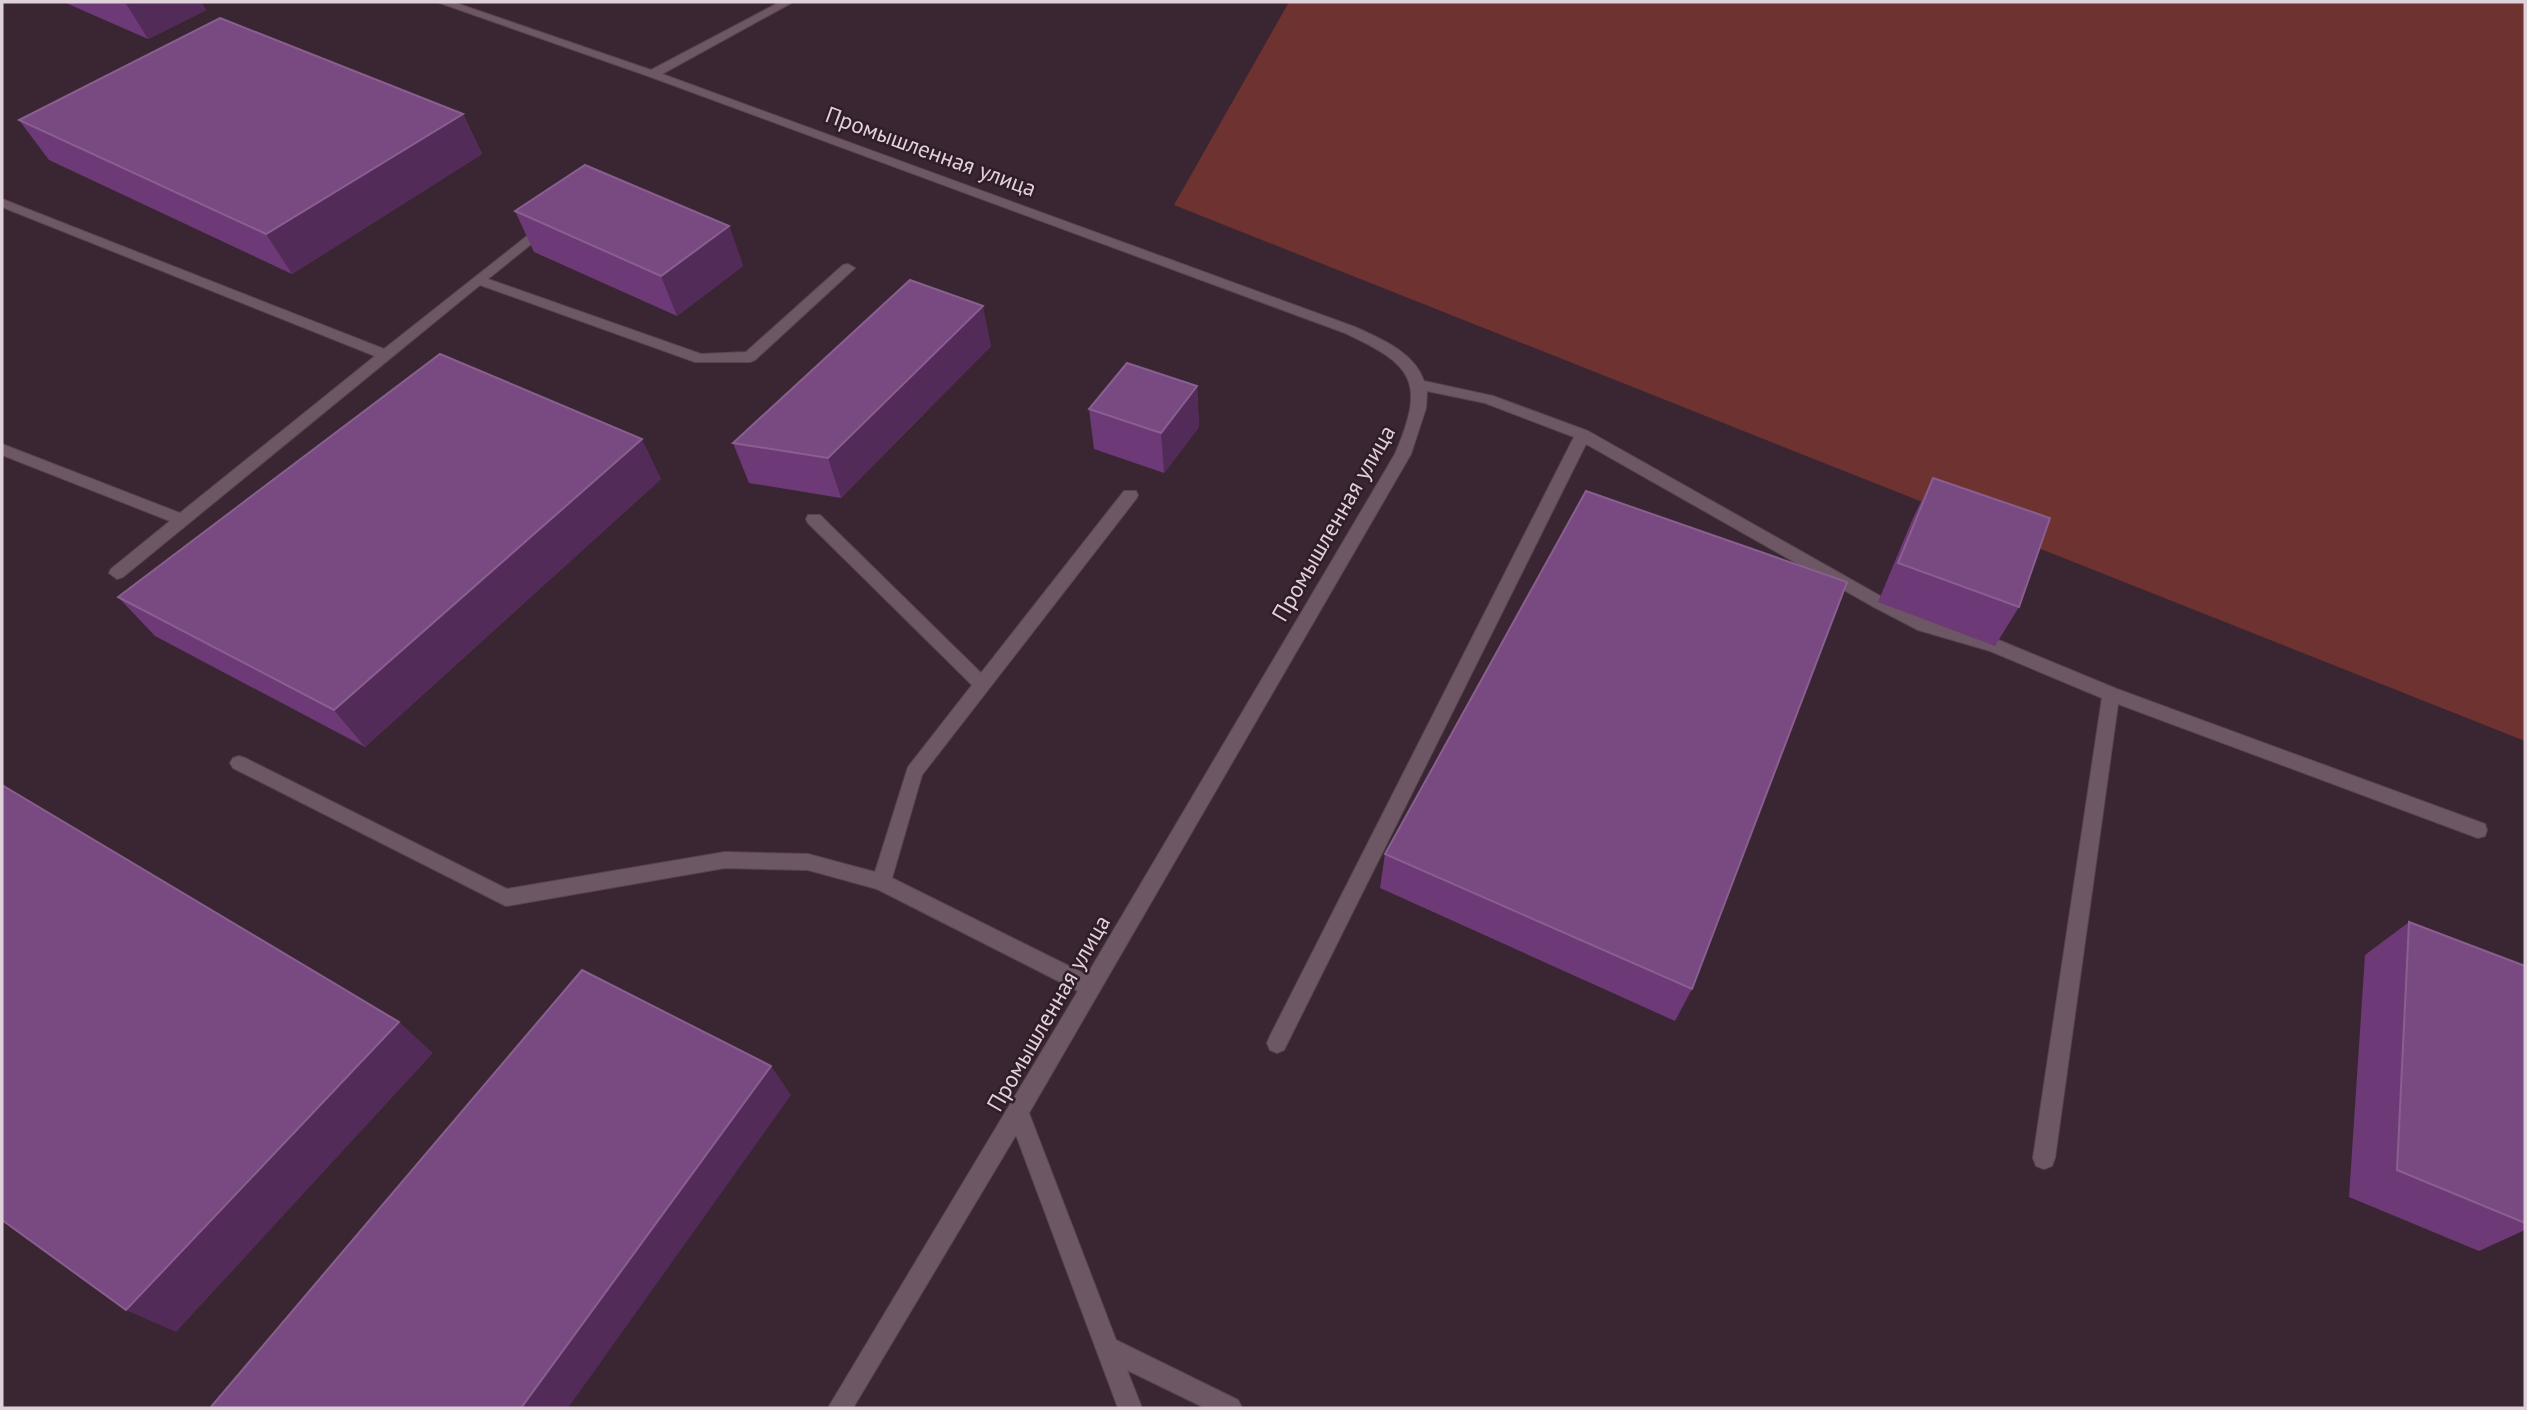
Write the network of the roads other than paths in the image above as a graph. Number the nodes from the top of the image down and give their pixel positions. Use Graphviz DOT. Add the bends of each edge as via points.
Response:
graph roads {
  1 [pos="443,2"];
  2 [pos="788,2"];
  3 [pos="652,74"];
  4 [pos="2,203"];
  5 [pos="562,211"];
  6 [pos="848,268"];
  7 [pos="478,280"];
  8 [pos="386,355"];
  9 [pos="1420,385"];
  10 [pos="1583,435"];
  11 [pos="2,449"];
  12 [pos="1130,495"];
  13 [pos="814,519"];
  14 [pos="182,520"];
  15 [pos="117,573"];
  16 [pos="982,685"];
  17 [pos="2111,694"];
  18 [pos="239,763"];
  19 [pos="2478,830"];
  20 [pos="881,882"];
  21 [pos="1091,988"];
  22 [pos="1277,1043"];
  23 [pos="1018,1112"];
  24 [pos="2044,1158"];
  25 [pos="1108,1348"];
  26 [pos="840,1408"];
  27 [pos="1130,1408"];
  28 [pos="1230,1408"];
  1 -- 3 [label="street, Промышленная улица"];
  2 -- 3 [label="street"];
  3 -- 9 [label="street, Промышленная улица" via="1350,330 1383,345 1408,364"];
  4 -- 8 [label="street"];
  5 -- 7 [label="street"];
  6 -- 7 [label="street" via="750,357 700,359"];
  7 -- 8 [label="street"];
  8 -- 14 [label="street"];
  9 -- 10 [label="street" via="1488,400"];
  9 -- 21 [label="street, Промышленная улица" via="1416,427 1403,454"];
  10 -- 17 [label="street" via="1924,625 1995,646"];
  10 -- 22 [label="street"];
  11 -- 14 [label="street"];
  12 -- 16 [label="street"];
  13 -- 16 [label="street"];
  14 -- 15 [label="street"];
  16 -- 20 [label="street" via="914,772"];
  17 -- 19 [label="street"];
  17 -- 24 [label="street"];
  18 -- 20 [label="street" via="506,898 725,860 807,862"];
  20 -- 21 [label="street"];
  21 -- 23 [label="street, Промышленная улица"];
  23 -- 25 [label="street"];
  23 -- 26 [label="street, Промышленная улица"];
  25 -- 27 [label="street"];
  25 -- 28 [label="street"];
}
